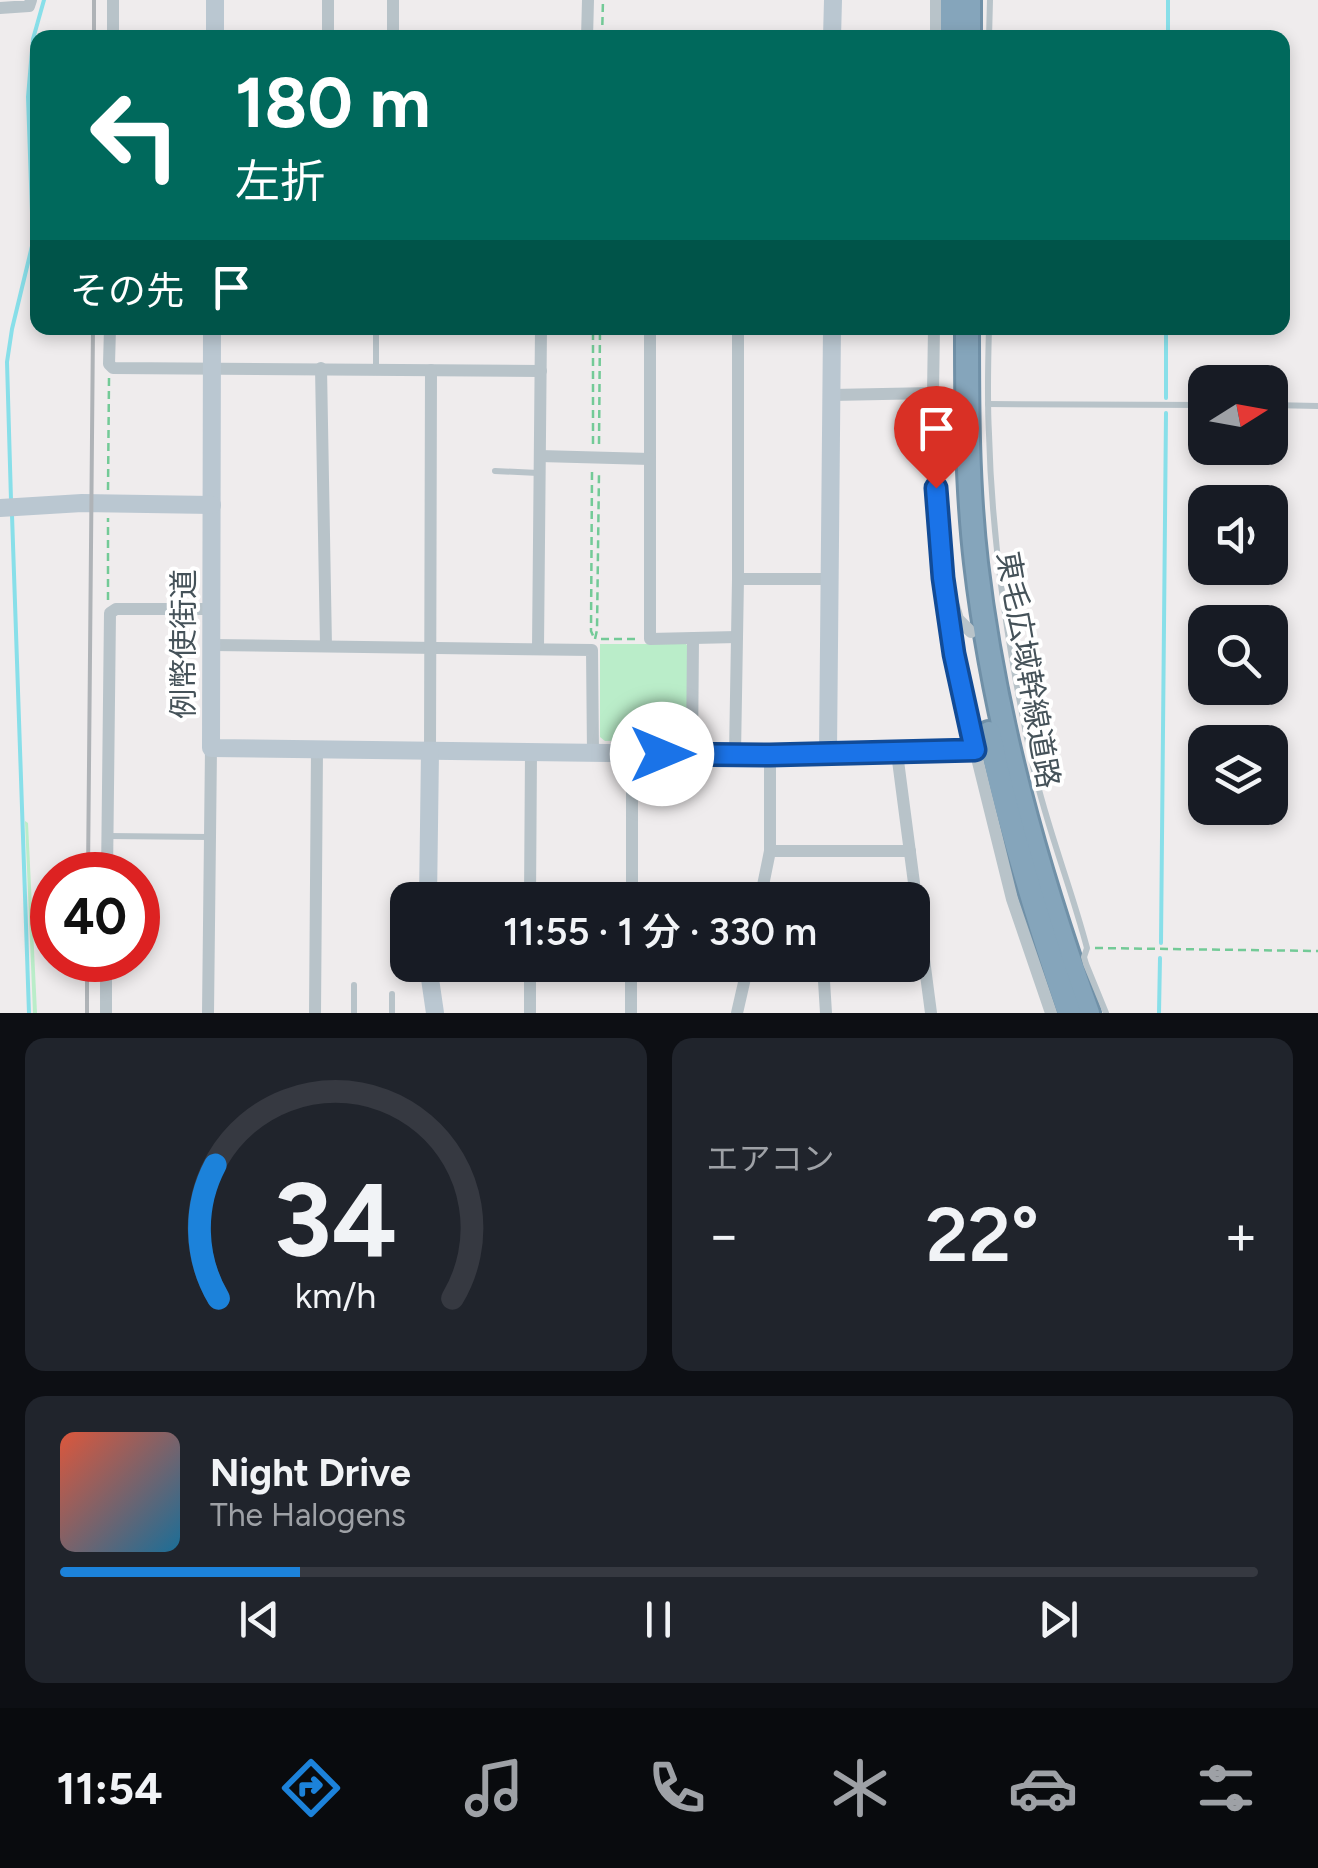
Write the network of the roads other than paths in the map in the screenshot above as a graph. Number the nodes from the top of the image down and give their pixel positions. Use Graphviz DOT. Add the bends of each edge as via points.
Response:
graph roads {
  1 [pos="31,0"];
  2 [pos="113,0"];
  3 [pos="216,0"];
  4 [pos="328,0"];
  5 [pos="393,0"];
  6 [pos="588,0"];
  7 [pos="832,0"];
  8 [pos="936,0"];
  9 [pos="952,0"];
  10 [pos="969,0"];
  11 [pos="990,0"];
  12 [pos="0,8"];
  13 [pos="113,30"];
  14 [pos="215,30"];
  15 [pos="328,30"];
  16 [pos="393,30"];
  17 [pos="586,30"];
  18 [pos="832,30"];
  19 [pos="936,30"];
  20 [pos="952,30"];
  21 [pos="968,30"];
  22 [pos="990,30"];
  23 [pos="110,335"];
  24 [pos="212,335"];
  25 [pos="376,335"];
  26 [pos="541,335"];
  27 [pos="650,335"];
  28 [pos="738,335"];
  29 [pos="832,335"];
  30 [pos="934,335"];
  31 [pos="952,335"];
  32 [pos="967,335"];
  33 [pos="988,335"];
  34 [pos="321,368"];
  35 [pos="376,368"];
  36 [pos="212,370"];
  37 [pos="430,370"];
  38 [pos="541,371"];
  39 [pos="933,394"];
  40 [pos="832,395"];
  41 [pos="988,404"];
  42 [pos="1188,405"];
  43 [pos="1288,405"];
  44 [pos="1318,406"];
  45 [pos="540,456"];
  46 [pos="650,459"];
  47 [pos="496,471"];
  48 [pos="540,473"];
  49 [pos="212,505"];
  50 [pos="9,508"];
  51 [pos="738,579"];
  52 [pos="829,579"];
  53 [pos="946,598"];
  54 [pos="211,610"];
  55 [pos="971,632"];
  56 [pos="737,637"];
  57 [pos="694,638"];
  58 [pos="212,644"];
  59 [pos="326,646"];
  60 [pos="430,646"];
  61 [pos="538,648"];
  62 [pos="210,748"];
  63 [pos="317,750"];
  64 [pos="975,750"];
  65 [pos="430,752"];
  66 [pos="531,752"];
  67 [pos="592,752"];
  68 [pos="828,752"];
  69 [pos="897,753"];
  70 [pos="632,754"];
  71 [pos="692,754"];
  72 [pos="735,754"];
  73 [pos="770,755"];
  74 [pos="108,836"];
  75 [pos="210,837"];
  76 [pos="910,850"];
  77 [pos="108,852"];
  78 [pos="770,852"];
  79 [pos="428,882"];
  80 [pos="530,882"];
  81 [pos="632,882"];
  82 [pos="764,882"];
  83 [pos="913,882"];
  84 [pos="106,982"];
  85 [pos="430,982"];
  86 [pos="530,982"];
  87 [pos="631,982"];
  88 [pos="744,982"];
  89 [pos="825,982"];
  90 [pos="924,982"];
  91 [pos="354,985"];
  92 [pos="392,994"];
  93 [pos="106,1013"];
  94 [pos="208,1013"];
  95 [pos="314,1013"];
  96 [pos="354,1013"];
  97 [pos="392,1013"];
  98 [pos="435,1013"];
  99 [pos="530,1013"];
  100 [pos="630,1013"];
  101 [pos="737,1013"];
  102 [pos="826,1013"];
  103 [pos="931,1013"];
  104 [pos="1051,1013"];
  105 [pos="1068,1013"];
  106 [pos="1088,1013"];
  107 [pos="1106,1013"];
  1 -- 12 [label="street" via="29,6"];
  2 -- 13 [label="street"];
  3 -- 14 [label="street"];
  4 -- 15 [label="street"];
  5 -- 16 [label="street"];
  6 -- 17 [label="street"];
  7 -- 18 [label="street"];
  8 -- 19 [label="street"];
  9 -- 20 [label="highway"];
  10 -- 21 [label="highway"];
  11 -- 22 [label="lane"];
  23 -- 36 [label="street" via="111,367"];
  24 -- 36 [label="street, 例幣使街道"];
  25 -- 35 [label="lane"];
  26 -- 38 [label="street"];
  27 -- 46 [label="street"];
  28 -- 51 [label="street"];
  29 -- 40 [label="street"];
  30 -- 39 [label="street"];
  31 -- 55 [label="highway, 東毛広域幹線道路" via="955,492"];
  32 -- 106 [label="highway, 東毛広域幹線道路" via="970,490 988,646 1019,796"];
  33 -- 41 [label="lane"];
  34 -- 35 [label="street"];
  34 -- 36 [label="street"];
  34 -- 59 [label="street"];
  35 -- 37 [label="street"];
  36 -- 49 [label="street, 例幣使街道"];
  37 -- 38 [label="street"];
  37 -- 60 [label="street"];
  38 -- 45 [label="street"];
  39 -- 40 [label="street"];
  39 -- 53 [label="street"];
  40 -- 52 [label="street"];
  41 -- 42 [label="lane"];
  41 -- 107 [label="lane" via="995,529 1015,680 1055,849 1088,948 1084,957"];
  43 -- 44 [label="lane"];
  45 -- 46 [label="street"];
  45 -- 48 [label="street"];
  46 -- 57 [label="street" via="650,639"];
  47 -- 48 [label="lane"];
  48 -- 61 [label="street"];
  49 -- 50 [label="street"];
  49 -- 54 [label="street, 例幣使街道"];
  51 -- 52 [label="street"];
  51 -- 56 [label="street"];
  52 -- 68 [label="street"];
  53 -- 55 [label="street"];
  53 -- 64 [label="street"];
  54 -- 58 [label="street, 例幣使街道"];
  54 -- 74 [label="street" via="110,612"];
  55 -- 105 [label="highway, 東毛広域幹線道路" via="1003,801"];
  56 -- 57 [label="street"];
  56 -- 72 [label="street"];
  57 -- 71 [label="street"];
  58 -- 59 [label="street"];
  58 -- 62 [label="street, 例幣使街道"];
  59 -- 60 [label="street"];
  60 -- 61 [label="street"];
  60 -- 65 [label="street"];
  61 -- 67 [label="street" via="593,644"];
  62 -- 63 [label="street, 例幣使街道"];
  62 -- 75 [label="street"];
  63 -- 65 [label="street, 例幣使街道"];
  63 -- 95 [label="street"];
  64 -- 69 [label="street"];
  64 -- 104 [label="street" via="1012,899"];
  65 -- 66 [label="street, 例幣使街道"];
  65 -- 79 [label="street"];
  66 -- 67 [label="street, 例幣使街道"];
  66 -- 80 [label="street"];
  67 -- 70 [label="street, 例幣使街道"];
  68 -- 69 [label="street"];
  68 -- 73 [label="street, 例幣使街道"];
  69 -- 76 [label="street"];
  70 -- 71 [label="street, 例幣使街道"];
  70 -- 81 [label="street"];
  71 -- 72 [label="street, 例幣使街道"];
  72 -- 73 [label="street, 例幣使街道"];
  73 -- 78 [label="street"];
  74 -- 75 [label="lane"];
  74 -- 77 [label="street"];
  75 -- 94 [label="street"];
  76 -- 78 [label="street"];
  76 -- 83 [label="street"];
  78 -- 82 [label="street"];
  84 -- 93 [label="street"];
  85 -- 98 [label="street"];
  86 -- 99 [label="street"];
  87 -- 100 [label="street"];
  88 -- 101 [label="street"];
  89 -- 102 [label="street"];
  90 -- 103 [label="street"];
  91 -- 96 [label="lane"];
  92 -- 97 [label="lane"];
}
